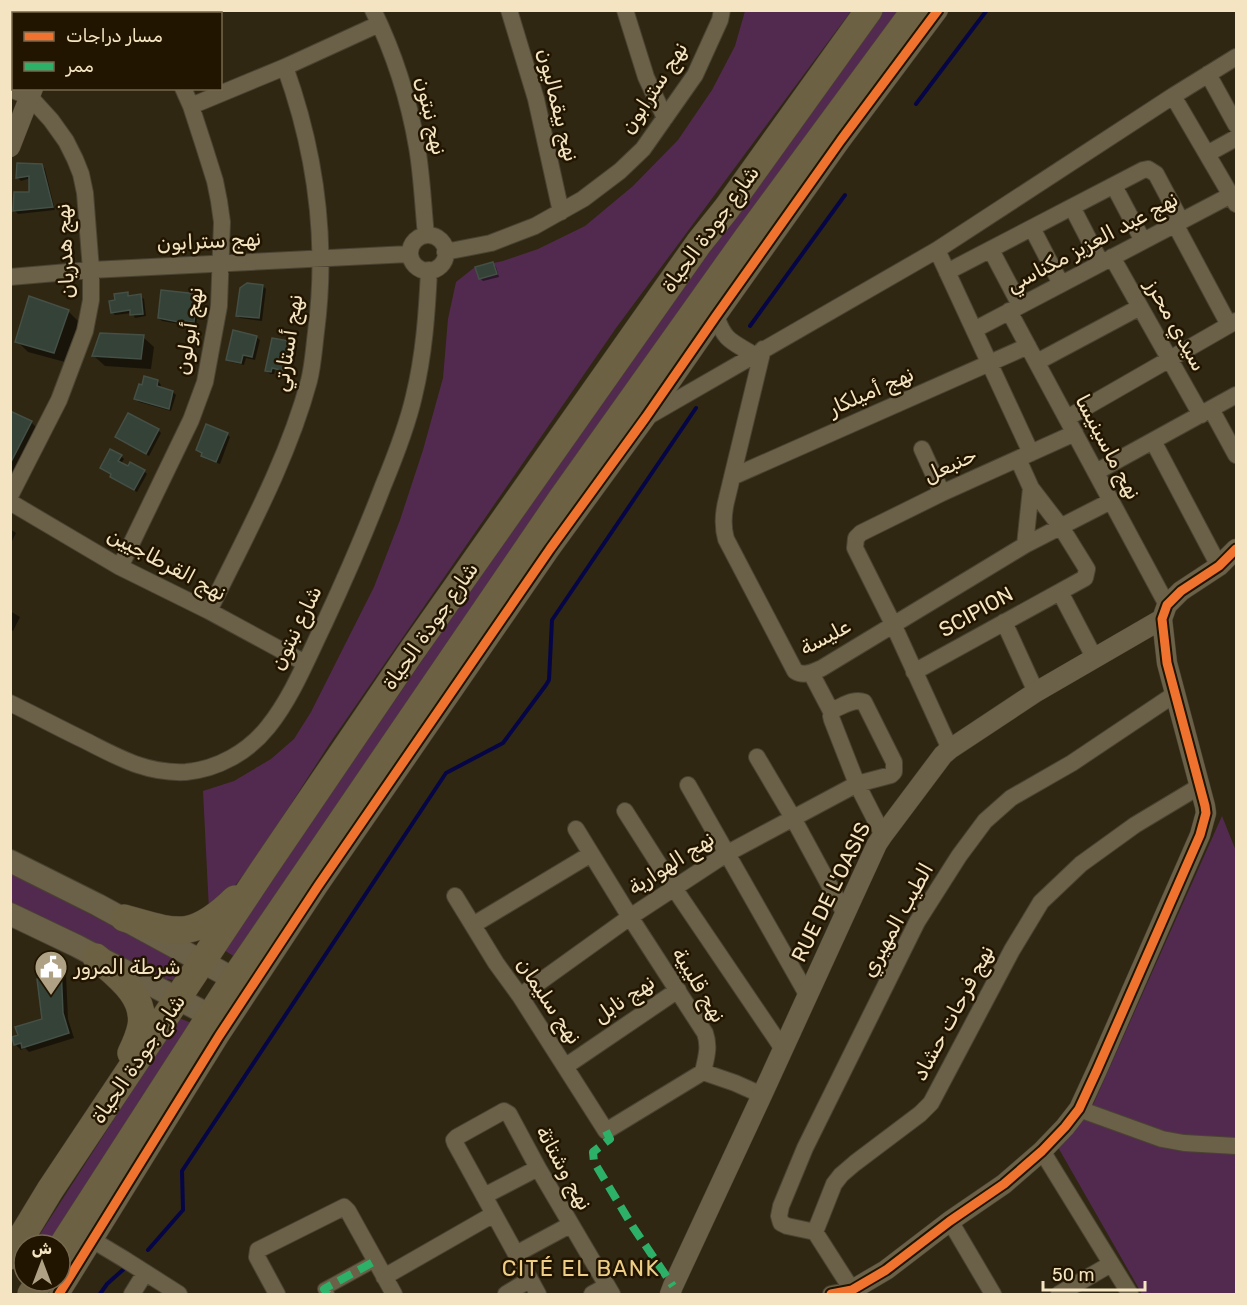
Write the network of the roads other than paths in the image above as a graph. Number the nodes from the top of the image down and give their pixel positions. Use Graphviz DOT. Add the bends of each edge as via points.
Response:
graph roads {
  1 [pos="509,10"];
  2 [pos="626,10"];
  3 [pos="722,10"];
  4 [pos="869,10"];
  5 [pos="915,10"];
  6 [pos="938,10"];
  7 [pos="376,17"];
  8 [pos="1236,57"];
  9 [pos="285,67"];
  10 [pos="1208,74"];
  11 [pos="184,90"];
  12 [pos="31,93"];
  13 [pos="1173,96"];
  14 [pos="191,106"];
  15 [pos="665,118"];
  16 [pos="1236,125"];
  17 [pos="1236,138"];
  18 [pos="10,147"];
  19 [pos="1207,154"];
  20 [pos="1114,186"];
  21 [pos="1234,200"];
  22 [pos="1072,207"];
  23 [pos="561,212"];
  24 [pos="1178,222"];
  25 [pos="1032,228"];
  26 [pos="426,235"];
  27 [pos="1143,241"];
  28 [pos="936,250"];
  29 [pos="991,250"];
  30 [pos="445,252"];
  31 [pos="410,254"];
  32 [pos="321,259"];
  33 [pos="1107,260"];
  34 [pos="221,263"];
  35 [pos="91,270"];
  36 [pos="429,270"];
  37 [pos="947,272"];
  38 [pos="10,277"];
  39 [pos="1061,284"];
  40 [pos="1140,306"];
  41 [pos="1015,308"];
  42 [pos="716,316"];
  43 [pos="1233,323"];
  44 [pos="974,330"];
  45 [pos="1028,346"];
  46 [pos="759,352"];
  47 [pos="1170,359"];
  48 [pos="1037,362"];
  49 [pos="989,363"];
  50 [pos="1236,395"];
  51 [pos="1206,412"];
  52 [pos="646,417"];
  53 [pos="1067,418"];
  54 [pos="1075,433"];
  55 [pos="1153,441"];
  56 [pos="922,449"];
  57 [pos="1236,454"];
  58 [pos="1024,456"];
  59 [pos="1096,472"];
  60 [pos="732,477"];
  61 [pos="1031,488"];
  62 [pos="942,493"];
  63 [pos="10,496"];
  64 [pos="1111,501"];
  65 [pos="10,502"];
  66 [pos="1061,527"];
  67 [pos="1025,545"];
  68 [pos="1236,549"];
  69 [pos="1219,566"];
  70 [pos="120,567"];
  71 [pos="1060,592"];
  72 [pos="209,611"];
  73 [pos="1164,612"];
  74 [pos="1004,622"];
  75 [pos="893,624"];
  76 [pos="1094,657"];
  77 [pos="306,663"];
  78 [pos="914,672"];
  79 [pos="811,673"];
  80 [pos="1036,692"];
  81 [pos="1175,694"];
  82 [pos="10,703"];
  83 [pos="832,713"];
  84 [pos="950,749"];
  85 [pos="757,757"];
  86 [pos="857,784"];
  87 [pos="688,785"];
  88 [pos="1200,786"];
  89 [pos="625,811"];
  90 [pos="793,818"];
  91 [pos="576,829"];
  92 [pos="883,835"];
  93 [pos="591,854"];
  94 [pos="726,854"];
  95 [pos="10,861"];
  96 [pos="263,870"];
  97 [pos="674,888"];
  98 [pos="455,896"];
  99 [pos="10,914"];
  100 [pos="845,914"];
  101 [pos="630,917"];
  102 [pos="124,918"];
  103 [pos="473,925"];
  104 [pos="96,957"];
  105 [pos="203,962"];
  106 [pos="234,979"];
  107 [pos="678,990"];
  108 [pos="520,996"];
  109 [pos="808,996"];
  110 [pos="178,999"];
  111 [pos="211,1016"];
  112 [pos="783,1049"];
  113 [pos="566,1066"];
  114 [pos="703,1072"];
  115 [pos="762,1095"];
  116 [pos="114,1096"];
  117 [pos="1079,1109"];
  118 [pos="1236,1146"];
  119 [pos="1042,1151"];
  120 [pos="538,1168"];
  121 [pos="484,1196"];
  122 [pos="494,1214"];
  123 [pos="950,1221"];
  124 [pos="570,1224"];
  125 [pos="815,1232"];
  126 [pos="70,1233"];
  127 [pos="93,1241"];
  128 [pos="516,1254"];
  129 [pos="10,1256"];
  130 [pos="375,1261"];
  131 [pos="1111,1264"];
  132 [pos="145,1273"];
  133 [pos="384,1277"];
  134 [pos="534,1287"];
  135 [pos="609,1290"];
  136 [pos="170,1292"];
  137 [pos="853,1292"];
  138 [pos="59,1294"];
  139 [pos="132,1294"];
  140 [pos="277,1294"];
  141 [pos="327,1294"];
  142 [pos="394,1294"];
  143 [pos="506,1294"];
  144 [pos="592,1294"];
  145 [pos="670,1294"];
  146 [pos="831,1294"];
  147 [pos="993,1294"];
  148 [pos="1059,1294"];
  149 [pos="1130,1294"];
  1 -- 23 [label="street, نهج بيقماليون" via="536,99"];
  2 -- 15 [label="street" via="646,77"];
  3 -- 15 [label="street, نهج سترابون" via="695,75"];
  4 -- 96 [label="highway, شارع جودة الحياة" via="699,243"];
  5 -- 106 [label="highway, شارع جودة الحياة" via="562,498"];
  6 -- 42 [label="street"];
  7 -- 9 [label="street"];
  7 -- 26 [label="street, نهج نبتون" via="400,78 417,147"];
  8 -- 10 [label="street"];
  9 -- 14 [label="street"];
  9 -- 32 [label="street, نهج أستارتي" via="297,99 316,183"];
  10 -- 13 [label="street"];
  10 -- 16 [label="street"];
  11 -- 14 [label="street, نهج أبولون"];
  12 -- 18 [label="street"];
  12 -- 35 [label="street, نهج هدريان" via="66,141 81,174"];
  13 -- 19 [label="street"];
  13 -- 28 [label="street"];
  14 -- 34 [label="street, نهج أبولون" via="219,201"];
  15 -- 23 [label="street, نهج سترابون" via="644,148 620,171"];
  17 -- 19 [label="street"];
  19 -- 21 [label="street"];
  20 -- 22 [label="street"];
  20 -- 24 [label="street" via="1148,169 1156,174"];
  20 -- 27 [label="street"];
  21 -- 24 [label="street, نهج عبد العزيز مكناسي"];
  22 -- 25 [label="street"];
  22 -- 33 [label="street, سيدي محرز"];
  23 -- 30 [label="street, نهج سترابون" via="491,243"];
  24 -- 27 [label="street, نهج عبد العزيز مكناسي"];
  24 -- 43 [label="street"];
  25 -- 29 [label="street"];
  25 -- 39 [label="street"];
  26 -- 30 [label="street" via="439,239"];
  26 -- 31 [label="street" via="414,241"];
  27 -- 33 [label="street, نهج عبد العزيز مكناسي"];
  28 -- 37 [label="street"];
  28 -- 46 [label="street"];
  29 -- 37 [label="street"];
  29 -- 41 [label="street, نهج ماسينيسا"];
  30 -- 36 [label="street" via="441,265"];
  31 -- 32 [label="street, نهج سترابون"];
  31 -- 36 [label="street" via="416,266"];
  32 -- 34 [label="street, نهج سترابون"];
  32 -- 72 [label="street, نهج أستارتي" via="319,310 309,380 284,453"];
  33 -- 39 [label="street, نهج عبد العزيز مكناسي"];
  33 -- 40 [label="street, سيدي محرز"];
  34 -- 35 [label="street, نهج سترابون"];
  34 -- 70 [label="street, نهج أبولون" via="219,306 205,382 191,420"];
  35 -- 38 [label="street, نهج سترابون"];
  35 -- 63 [label="street, نهج هدريان" via="85,331 58,400"];
  36 -- 77 [label="street, شارع نبتون" via="422,364 402,438 347,575"];
  37 -- 44 [label="street"];
  39 -- 41 [label="street, نهج عبد العزيز مكناسي"];
  40 -- 47 [label="street, سيدي محرز"];
  40 -- 48 [label="street"];
  41 -- 44 [label="street, نهج عبد العزيز مكناسي"];
  41 -- 45 [label="street, نهج ماسينيسا"];
  42 -- 46 [label="street" via="728,338"];
  42 -- 52 [label="street"];
  43 -- 47 [label="street"];
  44 -- 49 [label="street"];
  45 -- 48 [label="street, نهج ماسينيسا"];
  45 -- 49 [label="street, نهج أميلكار"];
  46 -- 52 [label="street"];
  46 -- 60 [label="street, عليسة"];
  47 -- 51 [label="street, سيدي محرز"];
  47 -- 53 [label="street"];
  48 -- 53 [label="street, نهج ماسينيسا"];
  49 -- 58 [label="street"];
  49 -- 60 [label="street, نهج أميلكار"];
  50 -- 51 [label="street"];
  51 -- 55 [label="street"];
  51 -- 57 [label="street, سيدي محرز"];
  52 -- 127 [label="street" via="550,549 318,886 219,1036"];
  53 -- 54 [label="street, نهج ماسينيسا"];
  54 -- 58 [label="street, حنبعل"];
  54 -- 59 [label="street, نهج ماسينيسا"];
  55 -- 59 [label="street"];
  55 -- 69 [label="street"];
  56 -- 62 [label="street"];
  58 -- 61 [label="street"];
  58 -- 62 [label="street, حنبعل"];
  59 -- 64 [label="street, نهج ماسينيسا"];
  60 -- 79 [label="street, عليسة" via="723,514 726,539 795,671"];
  61 -- 66 [label="street"];
  61 -- 67 [label="street"];
  62 -- 75 [label="street, حنبعل" via="856,538 855,548"];
  64 -- 66 [label="street, عليسة"];
  64 -- 73 [label="street, نهج ماسينيسا"];
  65 -- 70 [label="street, نهج القرطاجيين"];
  66 -- 67 [label="street, عليسة"];
  66 -- 71 [label="street, SCIPION" via="1087,571 1084,578"];
  67 -- 75 [label="street, عليسة"];
  68 -- 69 [label="street, RUE DE L'OASIS"];
  69 -- 73 [label="street, RUE DE L'OASIS" via="1181,591"];
  70 -- 72 [label="street, نهج القرطاجيين"];
  71 -- 74 [label="street, SCIPION"];
  71 -- 76 [label="street"];
  72 -- 77 [label="street, نهج القرطاجيين"];
  73 -- 76 [label="street, RUE DE L'OASIS"];
  73 -- 81 [label="street" via="1167,663"];
  74 -- 78 [label="street, SCIPION"];
  74 -- 80 [label="street"];
  75 -- 78 [label="street"];
  75 -- 79 [label="street, عليسة"];
  76 -- 80 [label="street, RUE DE L'OASIS"];
  77 -- 82 [label="street, شارع نبتون" via="267,729 250,745 234,758 186,771 161,771 132,764"];
  78 -- 84 [label="street"];
  79 -- 83 [label="street"];
  80 -- 84 [label="street, RUE DE L'OASIS"];
  81 -- 88 [label="street"];
  81 -- 125 [label="street, الطيب المهيري" via="1072,763 1011,798 985,821 959,856 917,922 805,1148 781,1206 781,1223"];
  83 -- 86 [label="street"];
  83 -- 86 [label="street, نهج الهوارية" via="856,700 864,702 894,762 891,775"];
  84 -- 92 [label="street, RUE DE L'OASIS"];
  85 -- 90 [label="street"];
  86 -- 90 [label="street, نهج الهوارية"];
  86 -- 92 [label="street"];
  87 -- 94 [label="street"];
  88 -- 117 [label="street" via="1206,813 1200,835"];
  88 -- 125 [label="street, نهج فرحات حشاد" via="1135,825 1081,864 1041,902 931,1103 842,1175 834,1184"];
  89 -- 97 [label="street"];
  90 -- 94 [label="street, نهج الهوارية"];
  90 -- 100 [label="street"];
  91 -- 93 [label="street, نهج قليبية"];
  92 -- 100 [label="street, RUE DE L'OASIS"];
  93 -- 101 [label="street, نهج قليبية"];
  93 -- 103 [label="street"];
  94 -- 97 [label="street, نهج الهوارية"];
  94 -- 109 [label="street"];
  95 -- 102 [label="main road"];
  96 -- 102 [label="highway" via="224,909 193,929 169,930"];
  96 -- 105 [label="highway, شارع جودة الحياة"];
  97 -- 101 [label="street, نهج الهوارية"];
  97 -- 112 [label="street"];
  98 -- 103 [label="street, نهج سليمان"];
  99 -- 104 [label="main road"];
  100 -- 109 [label="street, RUE DE L'OASIS"];
  101 -- 107 [label="street, نهج قليبية"];
  101 -- 108 [label="street, نهج الهوارية"];
  102 -- 105 [label="main road"];
  103 -- 108 [label="street, نهج سليمان"];
  104 -- 110 [label="main road"];
  104 -- 116 [label="highway" via="127,986 141,1008 141,1029"];
  105 -- 106 [label="main road"];
  105 -- 110 [label="highway, شارع جودة الحياة"];
  106 -- 111 [label="highway, شارع جودة الحياة"];
  107 -- 113 [label="street, نهج نابل"];
  107 -- 114 [label="street, نهج قليبية" via="705,1033 708,1053"];
  108 -- 113 [label="street, نهج سليمان"];
  109 -- 112 [label="street, RUE DE L'OASIS"];
  110 -- 111 [label="main road"];
  110 -- 116 [label="highway, شارع جودة الحياة"];
  111 -- 126 [label="highway, شارع جودة الحياة"];
  112 -- 115 [label="street, RUE DE L'OASIS"];
  113 -- 114 [label="street, نهج سليمان" via="606,1131"];
  114 -- 115 [label="street"];
  115 -- 145 [label="street, RUE DE L'OASIS"];
  116 -- 129 [label="highway, شارع جودة الحياة"];
  117 -- 118 [label="street" via="1162,1139"];
  117 -- 119 [label="street"];
  119 -- 123 [label="street" via="1004,1184"];
  119 -- 131 [label="street"];
  120 -- 121 [label="street"];
  120 -- 121 [label="street, نهج وشتاتة" via="507,1112 502,1112 454,1140"];
  120 -- 124 [label="street, نهج وشتاتة"];
  121 -- 122 [label="street"];
  122 -- 128 [label="street"];
  122 -- 133 [label="street"];
  123 -- 137 [label="street"];
  123 -- 147 [label="street"];
  124 -- 128 [label="street"];
  124 -- 135 [label="street, نهج وشتاتة"];
  125 -- 137 [label="street"];
  127 -- 132 [label="street"];
  127 -- 138 [label="street"];
  128 -- 134 [label="street"];
  130 -- 133 [label="street"];
  130 -- 140 [label="street" via="344,1207 258,1250 257,1257"];
  130 -- 141 [label="street" via="324,1289"];
  131 -- 148 [label="street"];
  131 -- 149 [label="street"];
  132 -- 136 [label="street"];
  132 -- 139 [label="street"];
  133 -- 142 [label="street"];
  134 -- 143 [label="street"];
  135 -- 144 [label="street"];
  137 -- 146 [label="street"];
}
